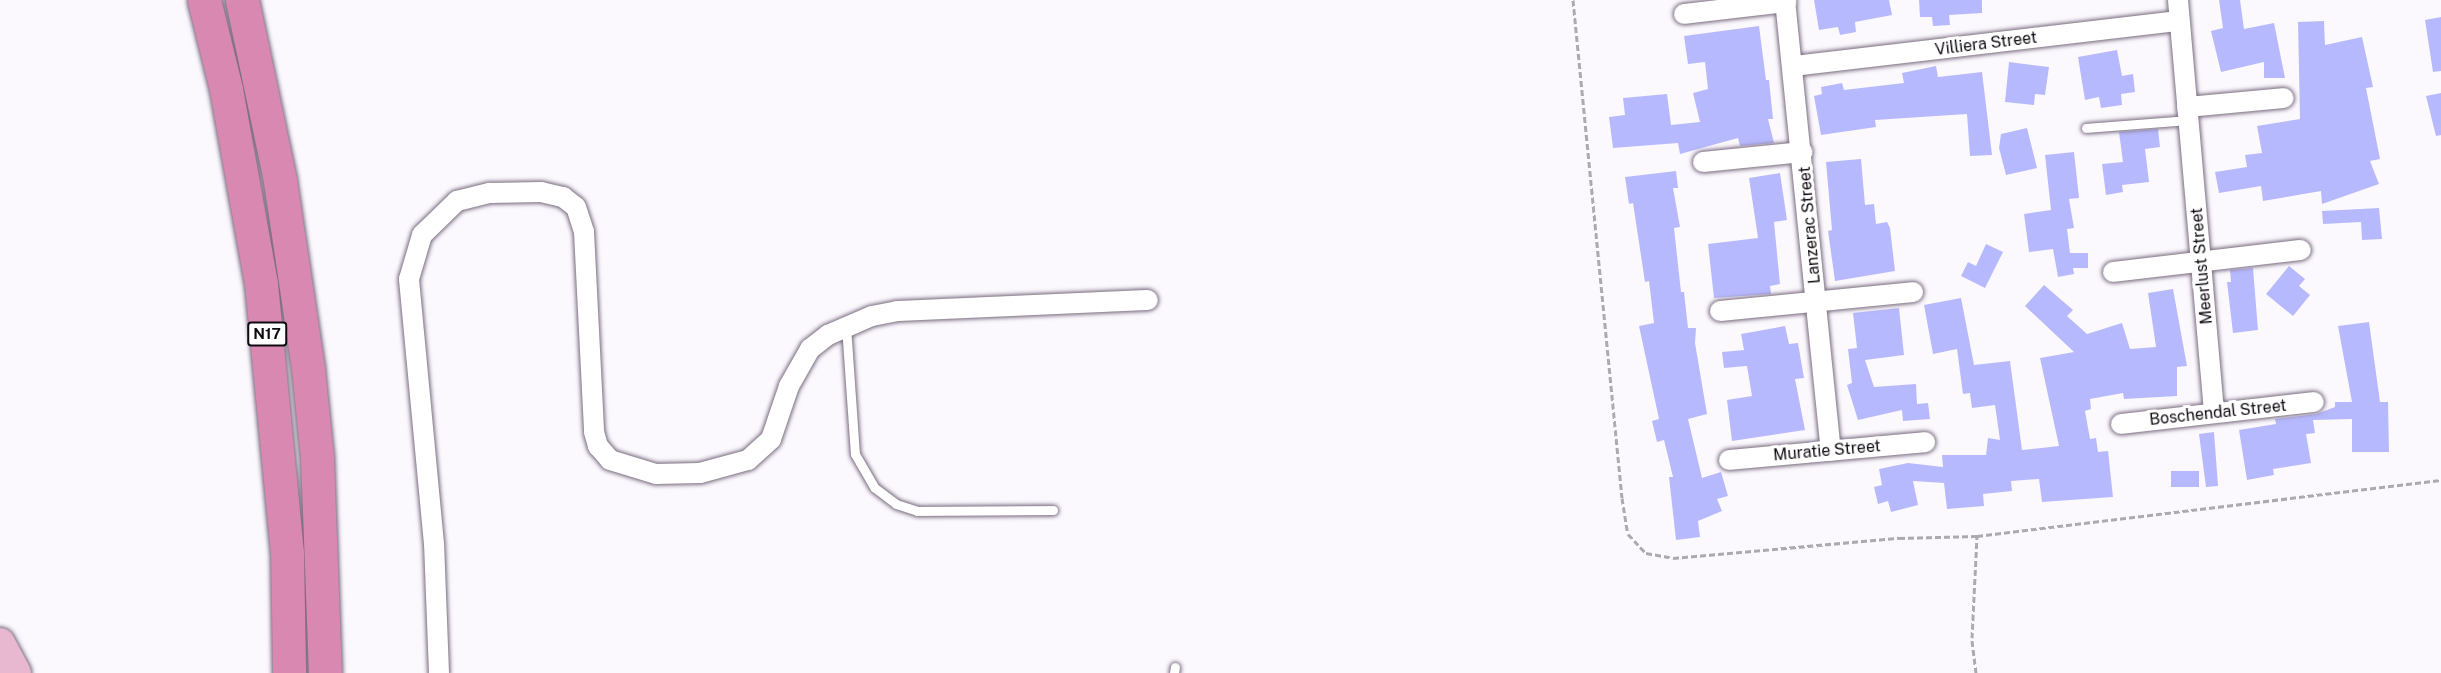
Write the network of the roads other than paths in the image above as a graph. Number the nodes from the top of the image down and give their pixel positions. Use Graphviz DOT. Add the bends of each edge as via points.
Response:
graph roads {
  1 [pos="204,0"];
  2 [pos="242,0"];
  3 [pos="2178,0"];
  4 [pos="1786,1"];
  5 [pos="1684,14"];
  6 [pos="2179,21"];
  7 [pos="1794,66"];
  8 [pos="2284,98"];
  9 [pos="2188,114"];
  10 [pos="2086,128"];
  11 [pos="1803,152"];
  12 [pos="1703,162"];
  13 [pos="2301,250"];
  14 [pos="2203,264"];
  15 [pos="2113,272"];
  16 [pos="1913,292"];
  17 [pos="1148,300"];
  18 [pos="1817,301"];
  19 [pos="1720,311"];
  20 [pos="846,326"];
  21 [pos="2314,402"];
  22 [pos="2214,412"];
  23 [pos="2121,424"];
  24 [pos="1925,442"];
  25 [pos="1831,451"];
  26 [pos="1729,460"];
  27 [pos="1053,510"];
  28 [pos="0,643"];
  29 [pos="16,673"];
  30 [pos="289,673"];
  31 [pos="325,673"];
  32 [pos="439,673"];
  1 -- 30 [label="highway, N17" via="226,89 262,294 287,553"];
  2 -- 31 [label="highway, N17" via="280,181 308,369 317,469"];
  3 -- 6 [label="street, Meerlust Street"];
  4 -- 5 [label="street"];
  4 -- 7 [label="street, Lanzerac Street"];
  6 -- 7 [label="street, Villiera Street"];
  6 -- 9 [label="street, Meerlust Street"];
  7 -- 11 [label="street, Lanzerac Street"];
  8 -- 9 [label="street"];
  9 -- 10 [label="lane"];
  9 -- 14 [label="street, Meerlust Street"];
  11 -- 12 [label="street"];
  11 -- 18 [label="street, Lanzerac Street"];
  13 -- 14 [label="street"];
  14 -- 15 [label="street"];
  14 -- 22 [label="street, Meerlust Street"];
  16 -- 18 [label="street"];
  17 -- 20 [label="street" via="897,311"];
  18 -- 19 [label="street"];
  18 -- 25 [label="street, Lanzerac Street"];
  20 -- 27 [label="lane" via="855,454 875,488 896,504 917,511"];
  20 -- 32 [label="street" via="810,350 789,386 771,439 748,460 678,475 634,470 610,460 598,446 594,432 584,232 576,207 557,194 490,193 457,201 443,211 422,235 410,279 432,521"];
  21 -- 22 [label="street, Boschendal Street"];
  22 -- 23 [label="street, Boschendal Street"];
  24 -- 25 [label="street, Muratie Street"];
  25 -- 26 [label="street, Muratie Street"];
  28 -- 29 [label="main road"];
}
